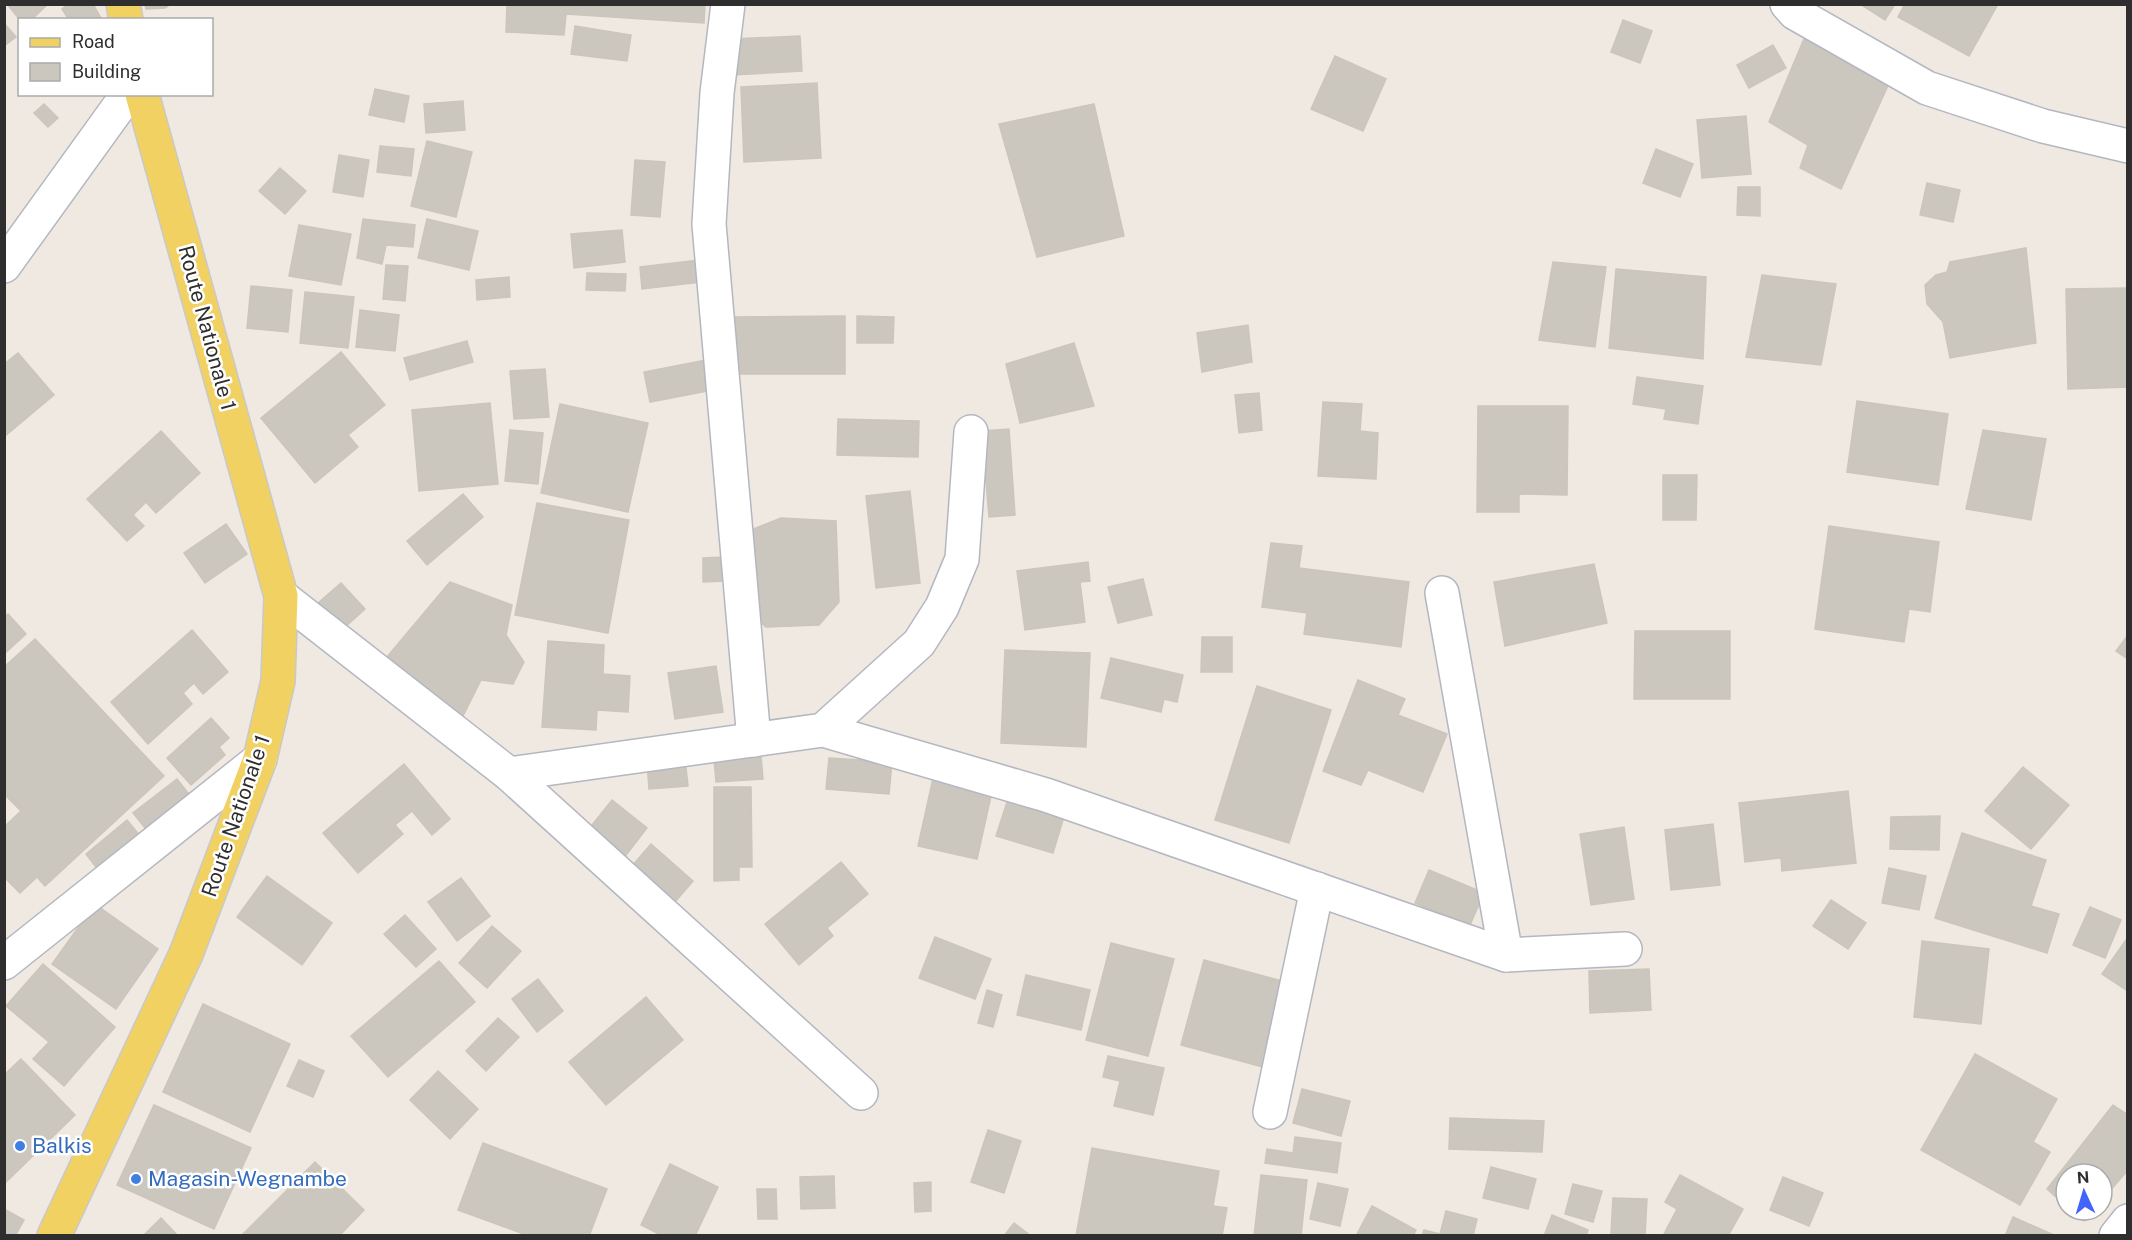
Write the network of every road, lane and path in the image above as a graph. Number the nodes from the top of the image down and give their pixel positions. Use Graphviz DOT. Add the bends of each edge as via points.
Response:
graph roads {
  1 [pos="728,4"];
  2 [pos="1787,4"];
  3 [pos="127,96"];
  4 [pos="143,96"];
  5 [pos="2127,146"];
  6 [pos="4,266"];
  7 [pos="971,432"];
  8 [pos="1443,593"];
  9 [pos="281,596"];
  10 [pos="824,730"];
  11 [pos="754,740"];
  12 [pos="260,759"];
  13 [pos="509,774"];
  14 [pos="1317,889"];
  15 [pos="1625,949"];
  16 [pos="1506,955"];
  17 [pos="4,963"];
  18 [pos="861,1093"];
  19 [pos="1270,1112"];
  20 [pos="2127,1221"];
  21 [pos="54,1236"];
  22 [pos="2116,1236"];
  1 -- 11 [label="street" via="717,93 709,224"];
  2 -- 5 [label="street" via="1795,13 1927,88 2043,126"];
  3 -- 6 [label="street"];
  4 -- 9 [label="main road, Route Nationale 1"];
  7 -- 10 [label="street" via="962,559 942,607 919,643"];
  8 -- 16 [label="street"];
  9 -- 12 [label="main road, Route Nationale 1" via="278,681"];
  9 -- 13 [label="street"];
  10 -- 11 [label="street"];
  10 -- 14 [label="street" via="1046,795"];
  11 -- 13 [label="street"];
  12 -- 17 [label="street"];
  12 -- 21 [label="main road, Route Nationale 1" via="186,954"];
  13 -- 18 [label="street"];
  14 -- 16 [label="street"];
  14 -- 19 [label="street"];
  15 -- 16 [label="street"];
  20 -- 22 [label="street"];
}
